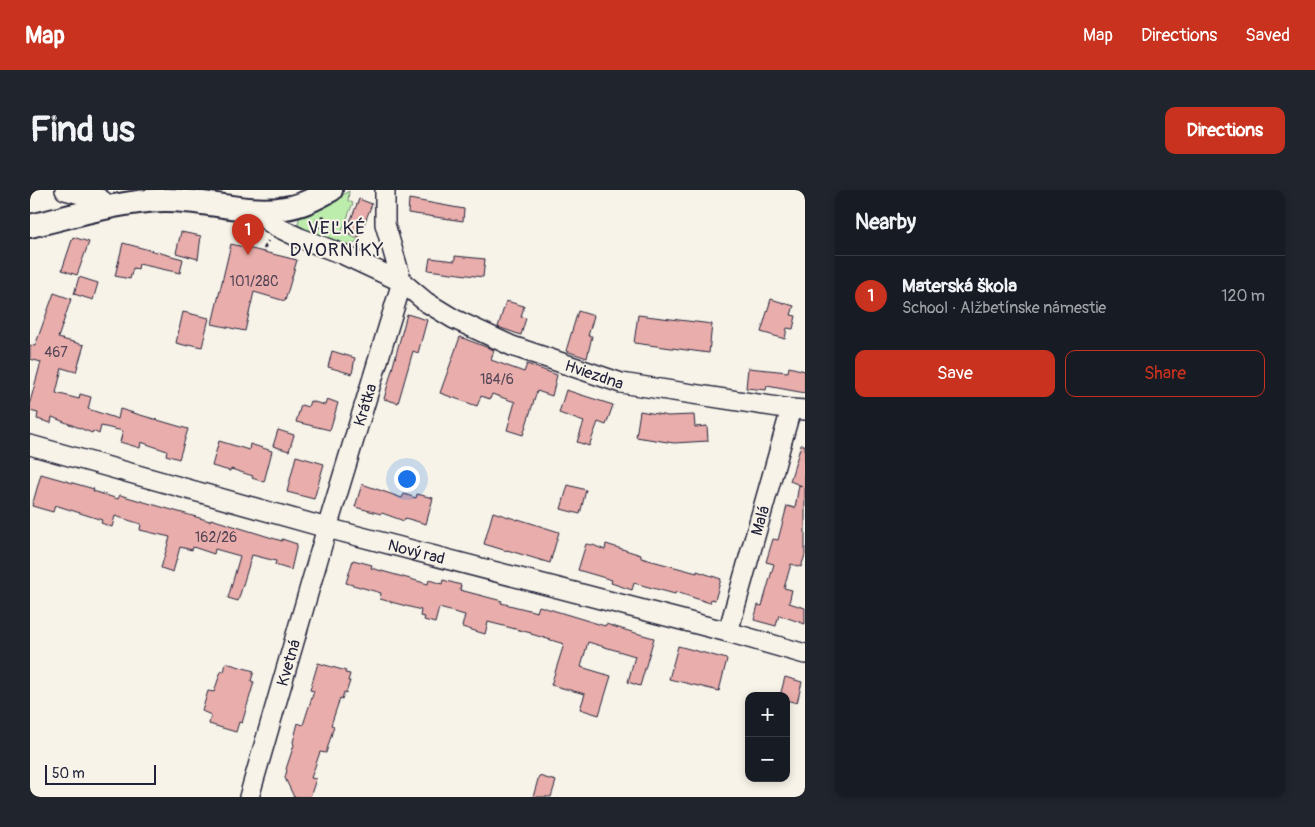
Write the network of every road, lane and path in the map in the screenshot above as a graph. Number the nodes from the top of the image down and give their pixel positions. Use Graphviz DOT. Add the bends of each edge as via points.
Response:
graph roads {
  1 [pos="65,190"];
  2 [pos="331,190"];
  3 [pos="385,190"];
  4 [pos="111,207"];
  5 [pos="257,210"];
  6 [pos="30,226"];
  7 [pos="318,226"];
  8 [pos="402,282"];
  9 [pos="798,409"];
  10 [pos="30,446"];
  11 [pos="327,528"];
  12 [pos="728,632"];
  13 [pos="805,654"];
  14 [pos="249,797"];
  1 -- 4 [label="street" via="100,199"];
  2 -- 5 [label="main road" via="304,204 285,209"];
  3 -- 8 [label="street" via="385,224"];
  4 -- 5 [label="main road" via="164,200"];
  4 -- 6 [label="main road"];
  5 -- 8 [label="street, Hviezdna" via="275,226"];
  7 -- 7 [label="path" via="325,227 326,218 317,219"];
  8 -- 9 [label="street, Hviezdna" via="448,316 503,342 621,382"];
  8 -- 11 [label="street, Krátka"];
  9 -- 12 [label="street, Malá"];
  10 -- 11 [label="street, Nový rad"];
  11 -- 12 [label="street, Nový rad"];
  11 -- 14 [label="street, Kvetná"];
  12 -- 13 [label="street, Nový rad"];
}
